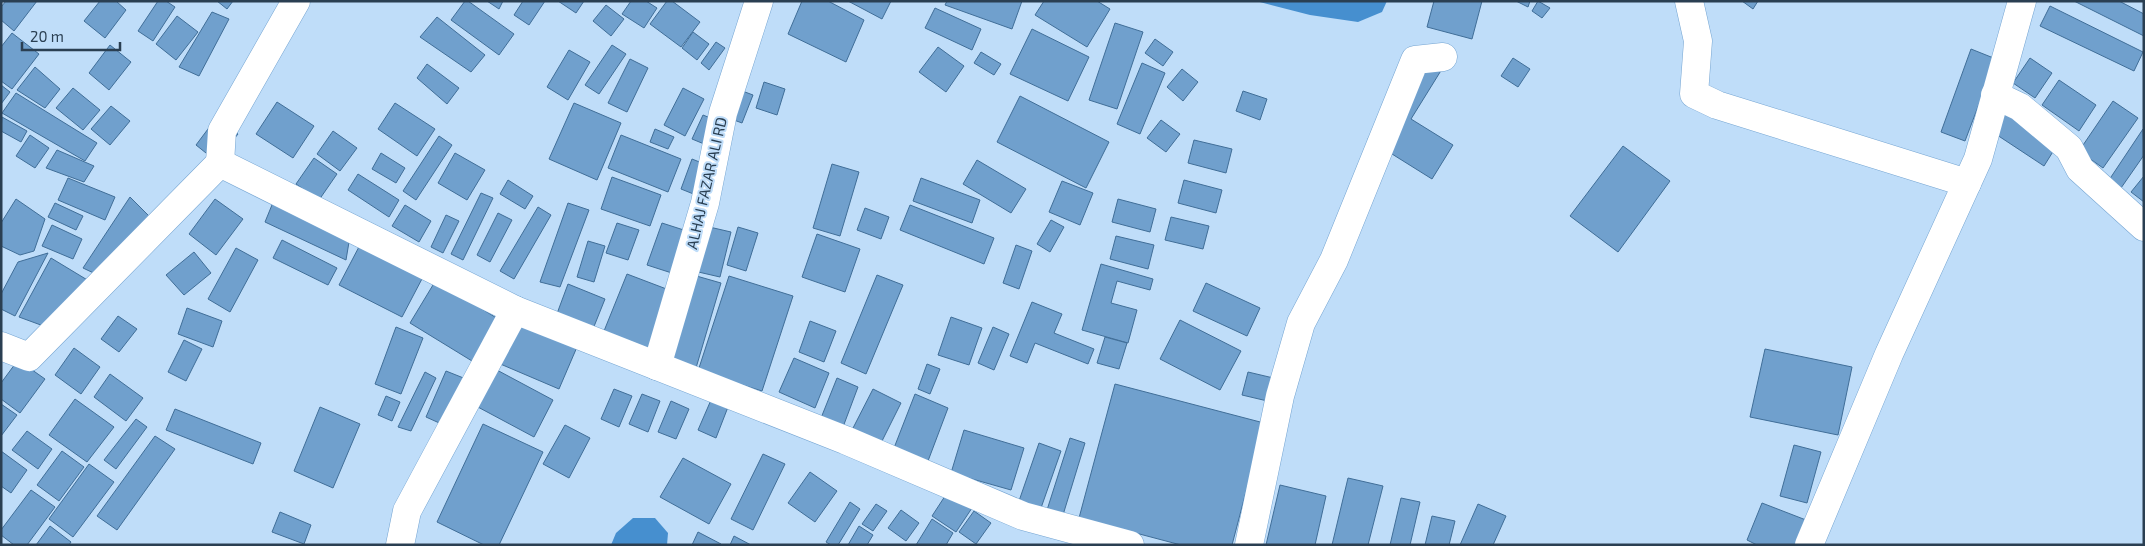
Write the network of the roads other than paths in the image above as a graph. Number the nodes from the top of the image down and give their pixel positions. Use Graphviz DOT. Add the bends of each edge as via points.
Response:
graph roads {
  1 [pos="296,1"];
  2 [pos="759,1"];
  3 [pos="1690,1"];
  4 [pos="2022,1"];
  5 [pos="1443,57"];
  6 [pos="1995,95"];
  7 [pos="220,163"];
  8 [pos="1967,183"];
  9 [pos="2144,227"];
  10 [pos="515,310"];
  11 [pos="1,346"];
  12 [pos="657,366"];
  13 [pos="400,545"];
  14 [pos="1130,545"];
  15 [pos="1249,545"];
  16 [pos="1809,545"];
  1 -- 7 [label="street" via="222,131"];
  2 -- 12 [label="street, ALHAJ FAZAR ALI RD" via="723,113 705,204"];
  3 -- 8 [label="street" via="1698,41 1694,94 1717,105"];
  4 -- 6 [label="street"];
  5 -- 15 [label="street" via="1415,60 1334,260 1301,323 1280,396"];
  6 -- 8 [label="street" via="1978,159"];
  6 -- 9 [label="street" via="2020,108 2069,148 2080,169"];
  7 -- 10 [label="street"];
  7 -- 11 [label="street" via="29,358"];
  8 -- 16 [label="street"];
  10 -- 12 [label="street"];
  10 -- 13 [label="street" via="407,511"];
  12 -- 14 [label="street" via="845,440 1023,516"];
}
